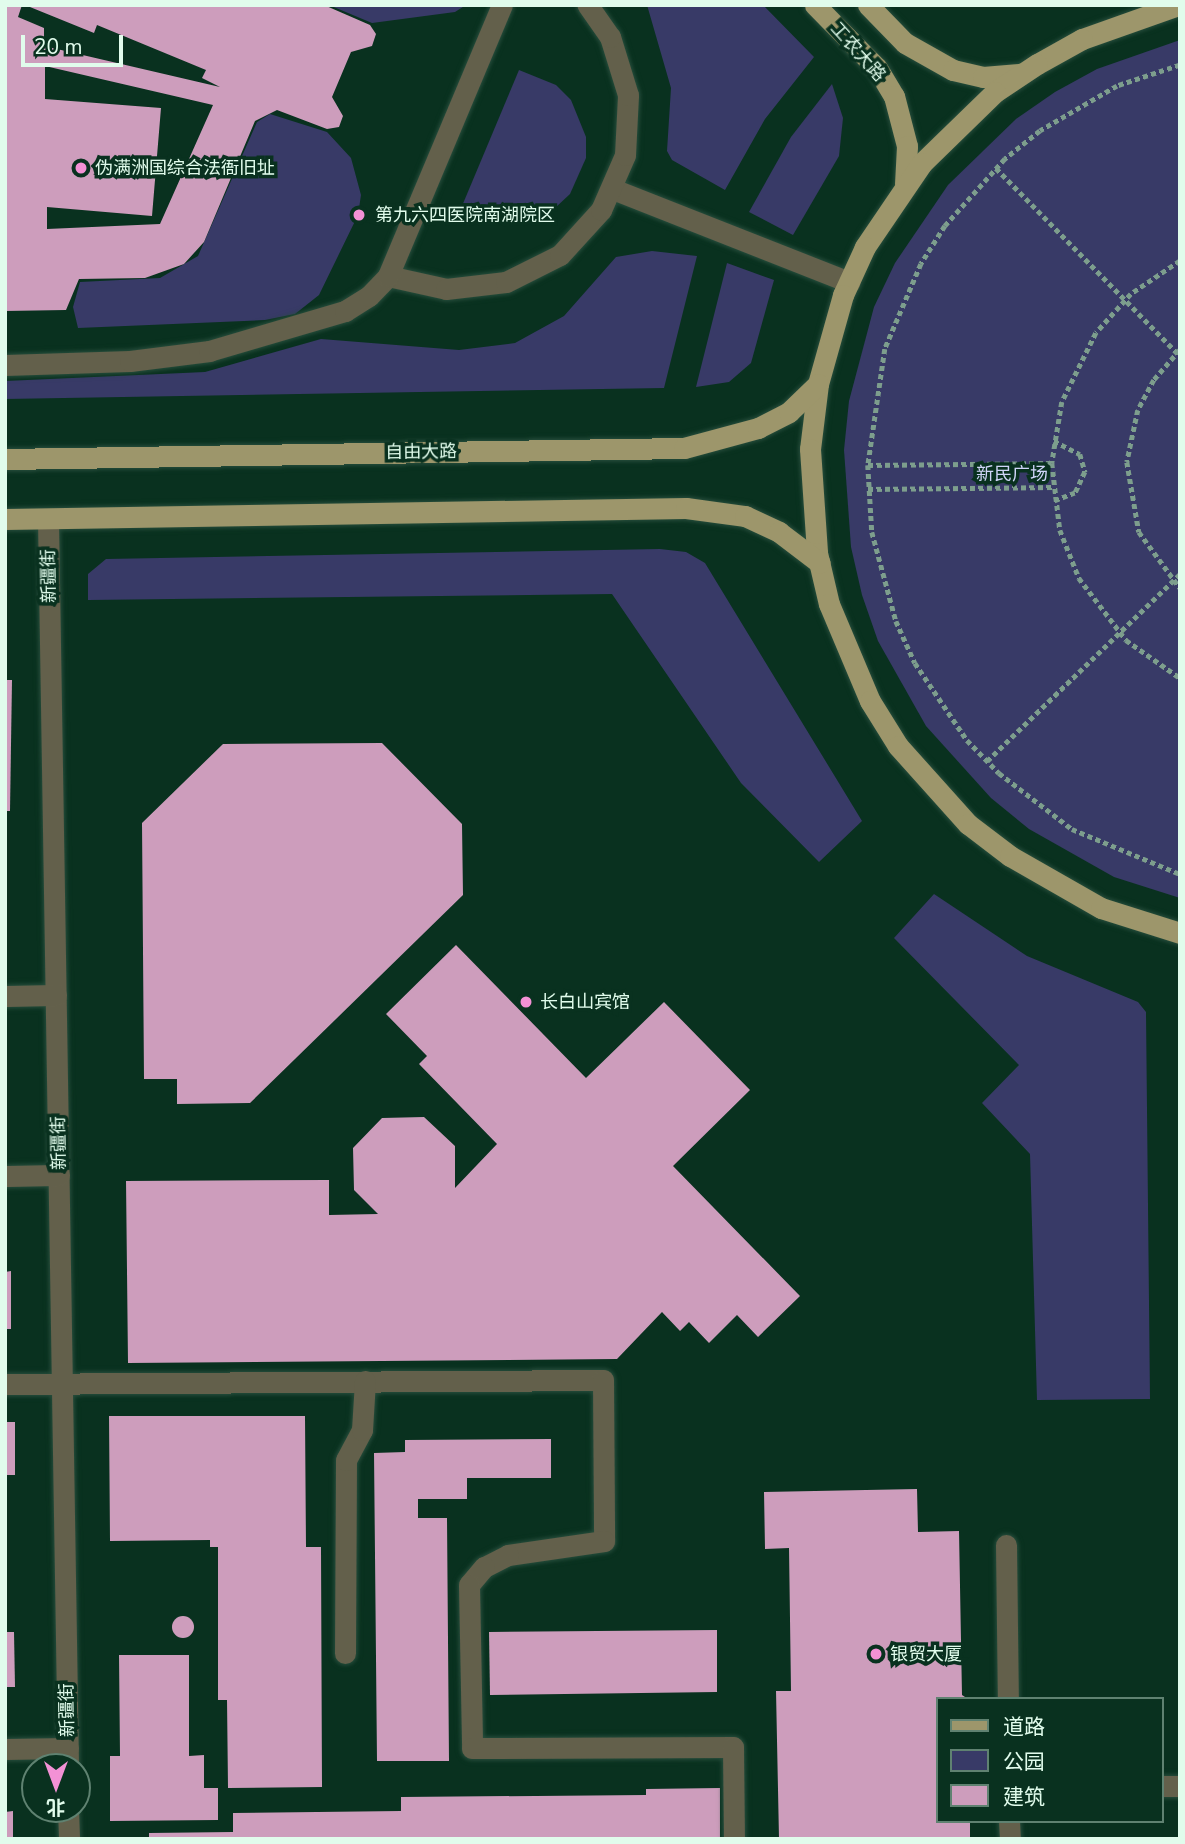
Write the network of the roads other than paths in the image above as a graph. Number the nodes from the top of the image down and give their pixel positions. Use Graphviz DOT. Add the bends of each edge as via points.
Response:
graph roads {
  1 [pos="502,5"];
  2 [pos="588,5"];
  3 [pos="816,5"];
  4 [pos="868,5"];
  5 [pos="1178,5"];
  6 [pos="1021,74"];
  7 [pos="905,185"];
  8 [pos="613,189"];
  9 [pos="388,276"];
  10 [pos="849,282"];
  11 [pos="5,365"];
  12 [pos="818,384"];
  13 [pos="5,459"];
  14 [pos="5,519"];
  15 [pos="48,519"];
  16 [pos="820,563"];
  17 [pos="1173,931"];
  18 [pos="1180,949"];
  19 [pos="56,995"];
  20 [pos="5,996"];
  21 [pos="60,1175"];
  22 [pos="5,1176"];
  23 [pos="365,1381"];
  24 [pos="62,1383"];
  25 [pos="5,1384"];
  26 [pos="1006,1545"];
  27 [pos="345,1653"];
  28 [pos="1008,1697"];
  29 [pos="5,1749"];
  30 [pos="33,1753"];
  31 [pos="68,1753"];
  32 [pos="734,1839"];
  1 -- 9 [label="street"];
  2 -- 8 [label="street" via="610,37 628,95 625,155"];
  3 -- 7 [label="main road, 工农大路" via="877,68 894,96 907,146"];
  4 -- 6 [label="main road" via="905,43 953,70 984,77"];
  5 -- 6 [label="main road" via="1082,39"];
  6 -- 7 [label="main road" via="957,126"];
  7 -- 10 [label="main road"];
  8 -- 9 [label="street" via="583,234 560,254 506,282 446,289"];
  8 -- 10 [label="street"];
  9 -- 11 [label="street" via="345,311 256,340 130,361"];
  10 -- 12 [label="main road"];
  12 -- 13 [label="main road, 自由大路" via="789,412 758,428 684,448"];
  12 -- 16 [label="main road" via="810,449"];
  14 -- 15 [label="main road"];
  15 -- 16 [label="main road" via="687,509 745,516 779,531"];
  15 -- 19 [label="street, 新疆街"];
  16 -- 17 [label="main road" via="847,654 870,701 931,787 979,832 1054,885"];
  17 -- 18 [label="main road"];
  19 -- 20 [label="street"];
  19 -- 21 [label="street, 新疆街"];
  21 -- 22 [label="street"];
  21 -- 24 [label="street, 新疆街"];
  23 -- 24 [label="street"];
  23 -- 27 [label="street" via="362,1430 346,1460"];
  23 -- 32 [label="street" via="603,1380 604,1541 508,1555 484,1567 469,1585 472,1748 733,1747"];
  24 -- 25 [label="street"];
  24 -- 31 [label="street, 新疆街"];
  26 -- 28 [label="street"];
  29 -- 30 [label="street"];
}
